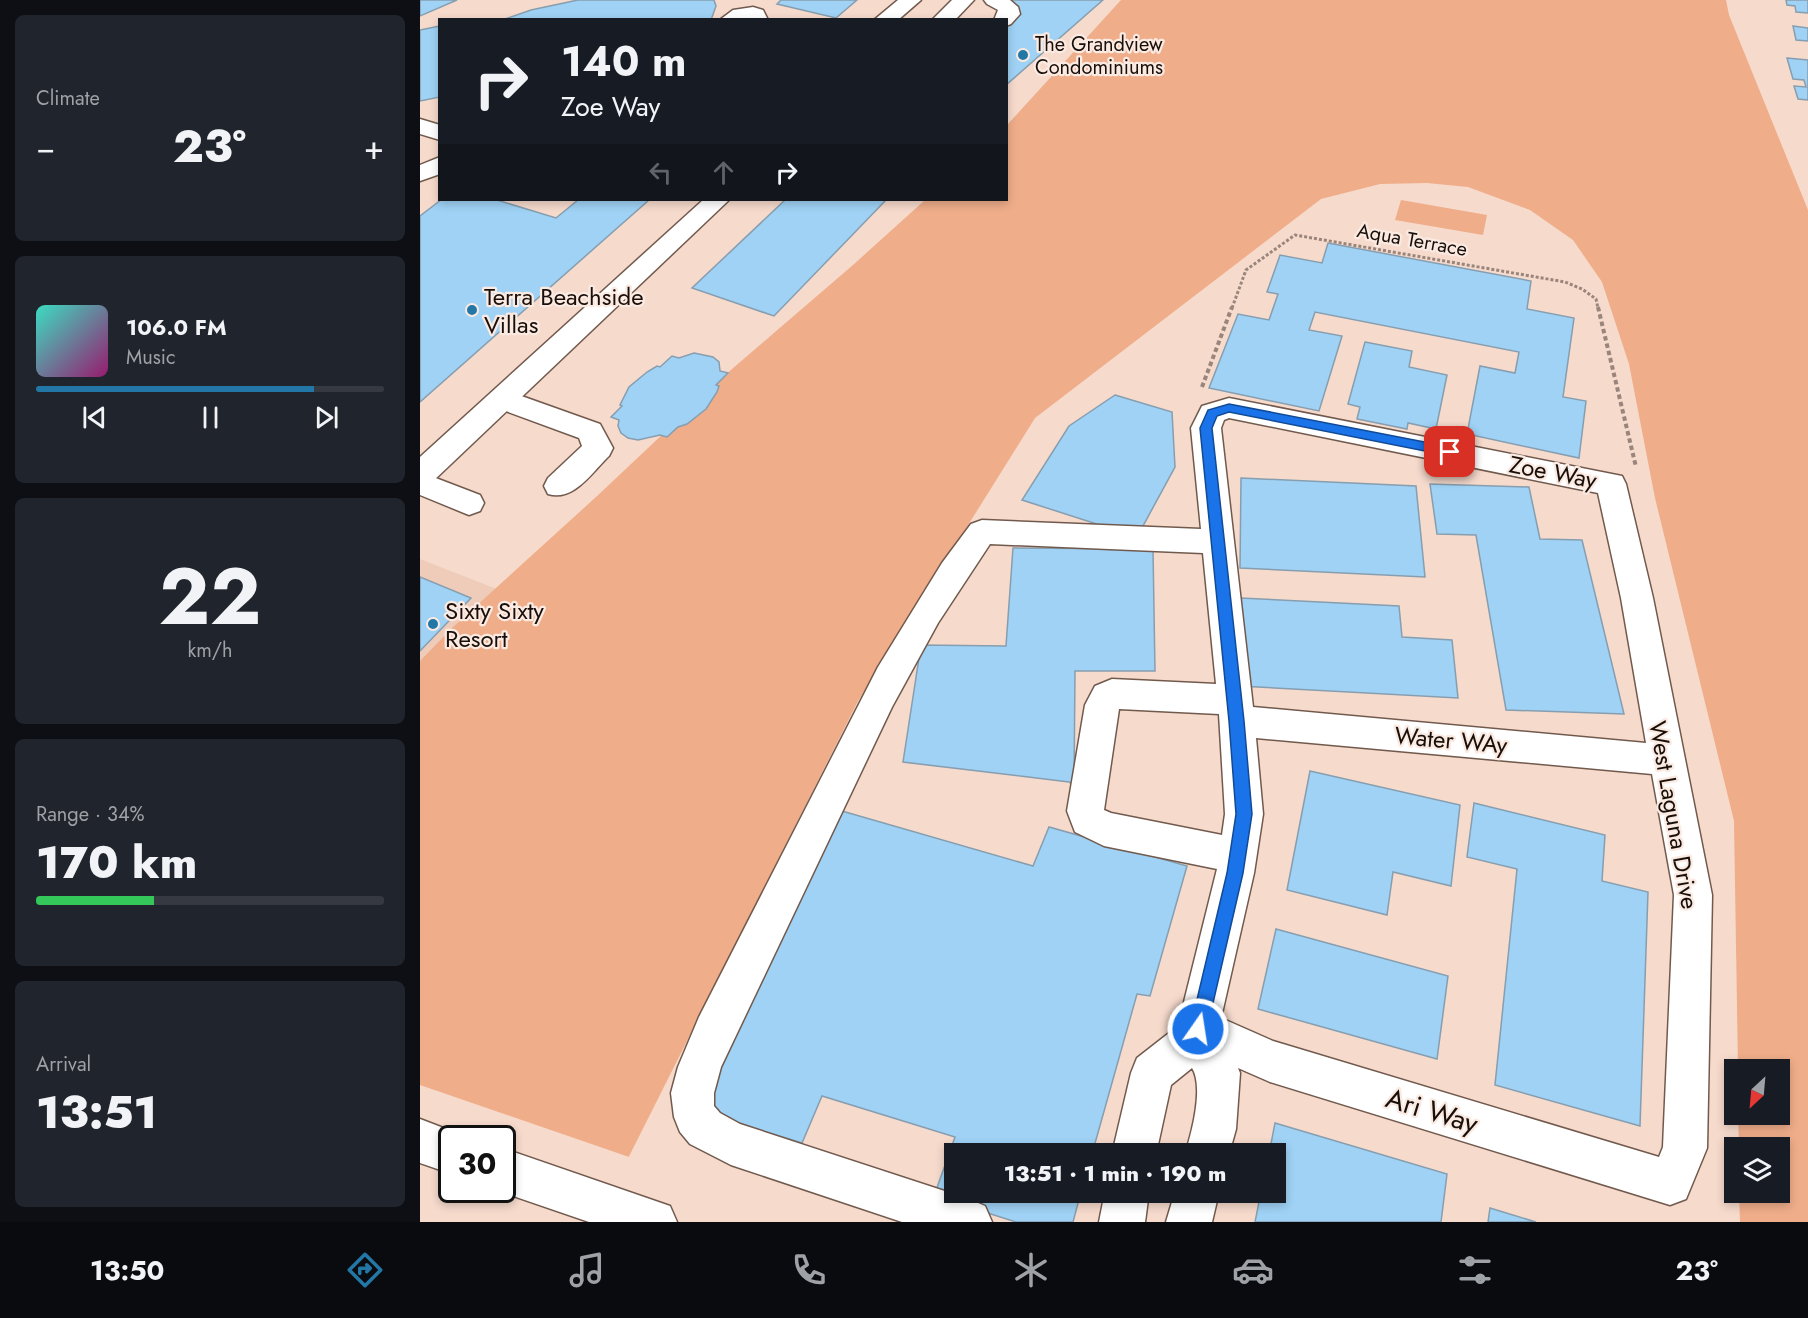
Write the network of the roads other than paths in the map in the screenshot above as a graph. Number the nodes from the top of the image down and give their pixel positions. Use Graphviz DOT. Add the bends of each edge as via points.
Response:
graph roads {
  1 [pos="910,0"];
  2 [pos="964,0"];
  3 [pos="994,0"];
  4 [pos="724,16"];
  5 [pos="757,18"];
  6 [pos="887,18"];
  7 [pos="944,18"];
  8 [pos="1006,18"];
  9 [pos="420,126"];
  10 [pos="438,132"];
  11 [pos="438,165"];
  12 [pos="420,174"];
  13 [pos="716,201"];
  14 [pos="502,399"];
  15 [pos="420,475"];
  16 [pos="420,483"];
  17 [pos="1611,484"];
  18 [pos="559,486"];
  19 [pos="469,503"];
  20 [pos="1218,542"];
  21 [pos="1235,710"];
  22 [pos="1666,760"];
  23 [pos="1238,856"];
  24 [pos="1198,1033"];
  25 [pos="420,1141"];
  26 [pos="1136,1143"];
  27 [pos="1210,1143"];
  28 [pos="1224,1143"];
  29 [pos="438,1147"];
  30 [pos="516,1175"];
  31 [pos="1670,1183"];
  32 [pos="1125,1203"];
  33 [pos="1194,1203"];
  34 [pos="1210,1203"];
  35 [pos="654,1222"];
  36 [pos="969,1222"];
  37 [pos="1122,1222"];
  38 [pos="1189,1222"];
  39 [pos="1206,1222"];
  1 -- 6 [label="street"];
  2 -- 7 [label="street"];
  3 -- 8 [label="street" via="1008,7"];
  4 -- 5 [label="street" via="750,13"];
  9 -- 10 [label="street"];
  11 -- 12 [label="street"];
  13 -- 14 [label="street"];
  14 -- 15 [label="street"];
  14 -- 18 [label="street" via="590,431 598,448"];
  16 -- 19 [label="street"];
  17 -- 20 [label="street, Zoe Way" via="1229,408 1212,413 1206,428"];
  17 -- 22 [label="street, West Laguna Drive" via="1637,598"];
  20 -- 21 [label="street"];
  20 -- 36 [label="street" via="982,532 954,571 878,699 697,1072 691,1106 700,1125 731,1143"];
  21 -- 22 [label="street, Water WAy"];
  21 -- 23 [label="street" via="1244,814"];
  21 -- 23 [label="street, Water WAy" via="1107,696 1102,705 1085,811 1088,820 1104,829"];
  22 -- 31 [label="street, West Laguna Drive" via="1693,895 1684,1148"];
  23 -- 24 [label="street"];
  24 -- 26 [label="street" via="1152,1073"];
  24 -- 27 [label="street" via="1219,1074"];
  24 -- 28 [label="street" via="1229,1067 1236,1091"];
  24 -- 31 [label="street, Ari Way" via="1270,1061"];
  25 -- 29 [label="street"];
  30 -- 35 [label="street"];
  32 -- 37 [label="street"];
  33 -- 38 [label="street"];
  34 -- 39 [label="street"];
}
